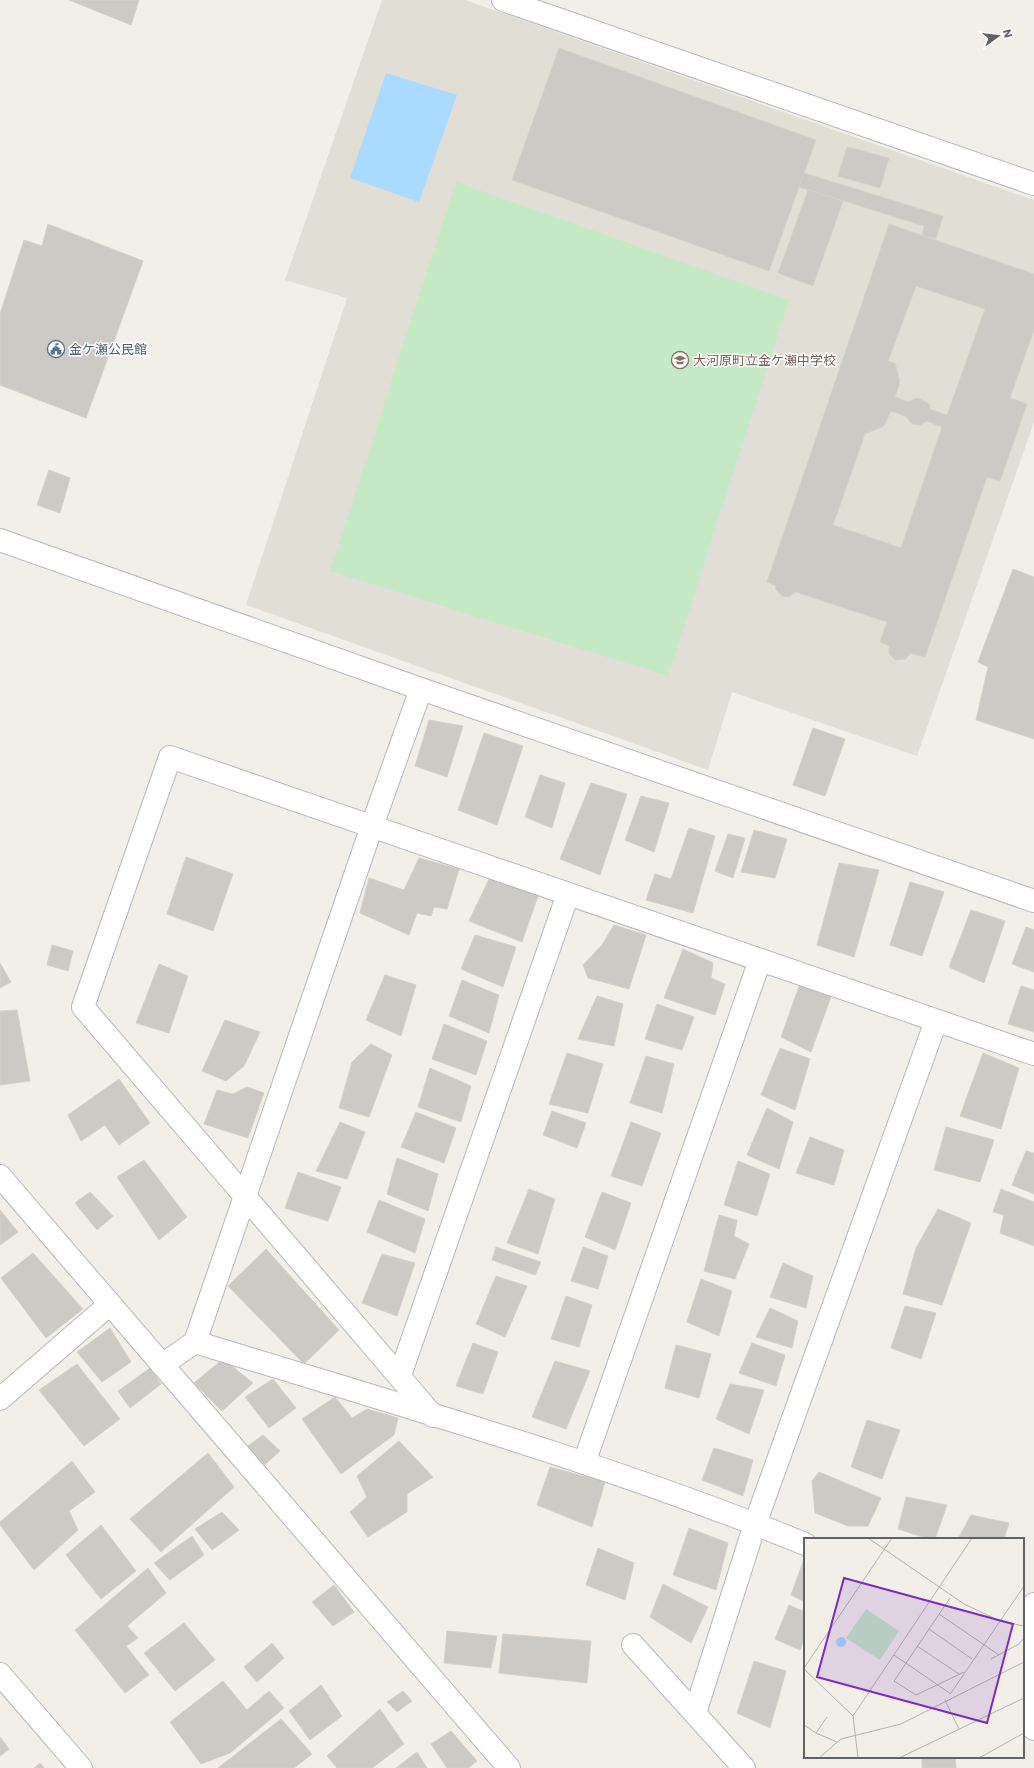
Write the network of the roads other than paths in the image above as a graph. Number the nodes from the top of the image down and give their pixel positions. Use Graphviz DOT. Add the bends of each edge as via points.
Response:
graph roads {
  1 [pos="503,0"];
  2 [pos="1034,184"];
  3 [pos="0,540"];
  4 [pos="421,689"];
  5 [pos="372,826"];
  6 [pos="568,894"];
  7 [pos="1034,901"];
  8 [pos="760,960"];
  9 [pos="936,1021"];
  10 [pos="1034,1054"];
  11 [pos="0,1176"];
  12 [pos="244,1196"];
  13 [pos="110,1304"];
  14 [pos="195,1342"];
  15 [pos="162,1365"];
  16 [pos="400,1375"];
  17 [pos="0,1399"];
  18 [pos="433,1416"];
  19 [pos="584,1462"];
  20 [pos="755,1524"];
  21 [pos="804,1544"];
  22 [pos="1034,1604"];
  23 [pos="1029,1636"];
  24 [pos="633,1645"];
  25 [pos="0,1674"];
  26 [pos="695,1713"];
  27 [pos="1034,1729"];
  28 [pos="81,1768"];
  29 [pos="509,1768"];
  30 [pos="744,1768"];
  1 -- 2 [label="street"];
  3 -- 4 [label="street"];
  4 -- 5 [label="street"];
  4 -- 7 [label="street"];
  5 -- 6 [label="street"];
  5 -- 12 [label="street"];
  5 -- 12 [label="street" via="170,757 83,1007"];
  6 -- 8 [label="street"];
  6 -- 16 [label="street"];
  8 -- 9 [label="street"];
  8 -- 19 [label="street"];
  9 -- 10 [label="street"];
  9 -- 20 [label="street"];
  11 -- 13 [label="street"];
  12 -- 14 [label="street"];
  12 -- 16 [label="street"];
  13 -- 15 [label="street"];
  13 -- 17 [label="street"];
  14 -- 15 [label="street"];
  14 -- 18 [label="street"];
  15 -- 29 [label="street"];
  16 -- 18 [label="street"];
  18 -- 19 [label="street"];
  19 -- 20 [label="street"];
  20 -- 21 [label="street"];
  20 -- 26 [label="street"];
  22 -- 23 [label="street"];
  23 -- 27 [label="street"];
  24 -- 26 [label="street"];
  25 -- 28 [label="street"];
  26 -- 30 [label="street"];
}
